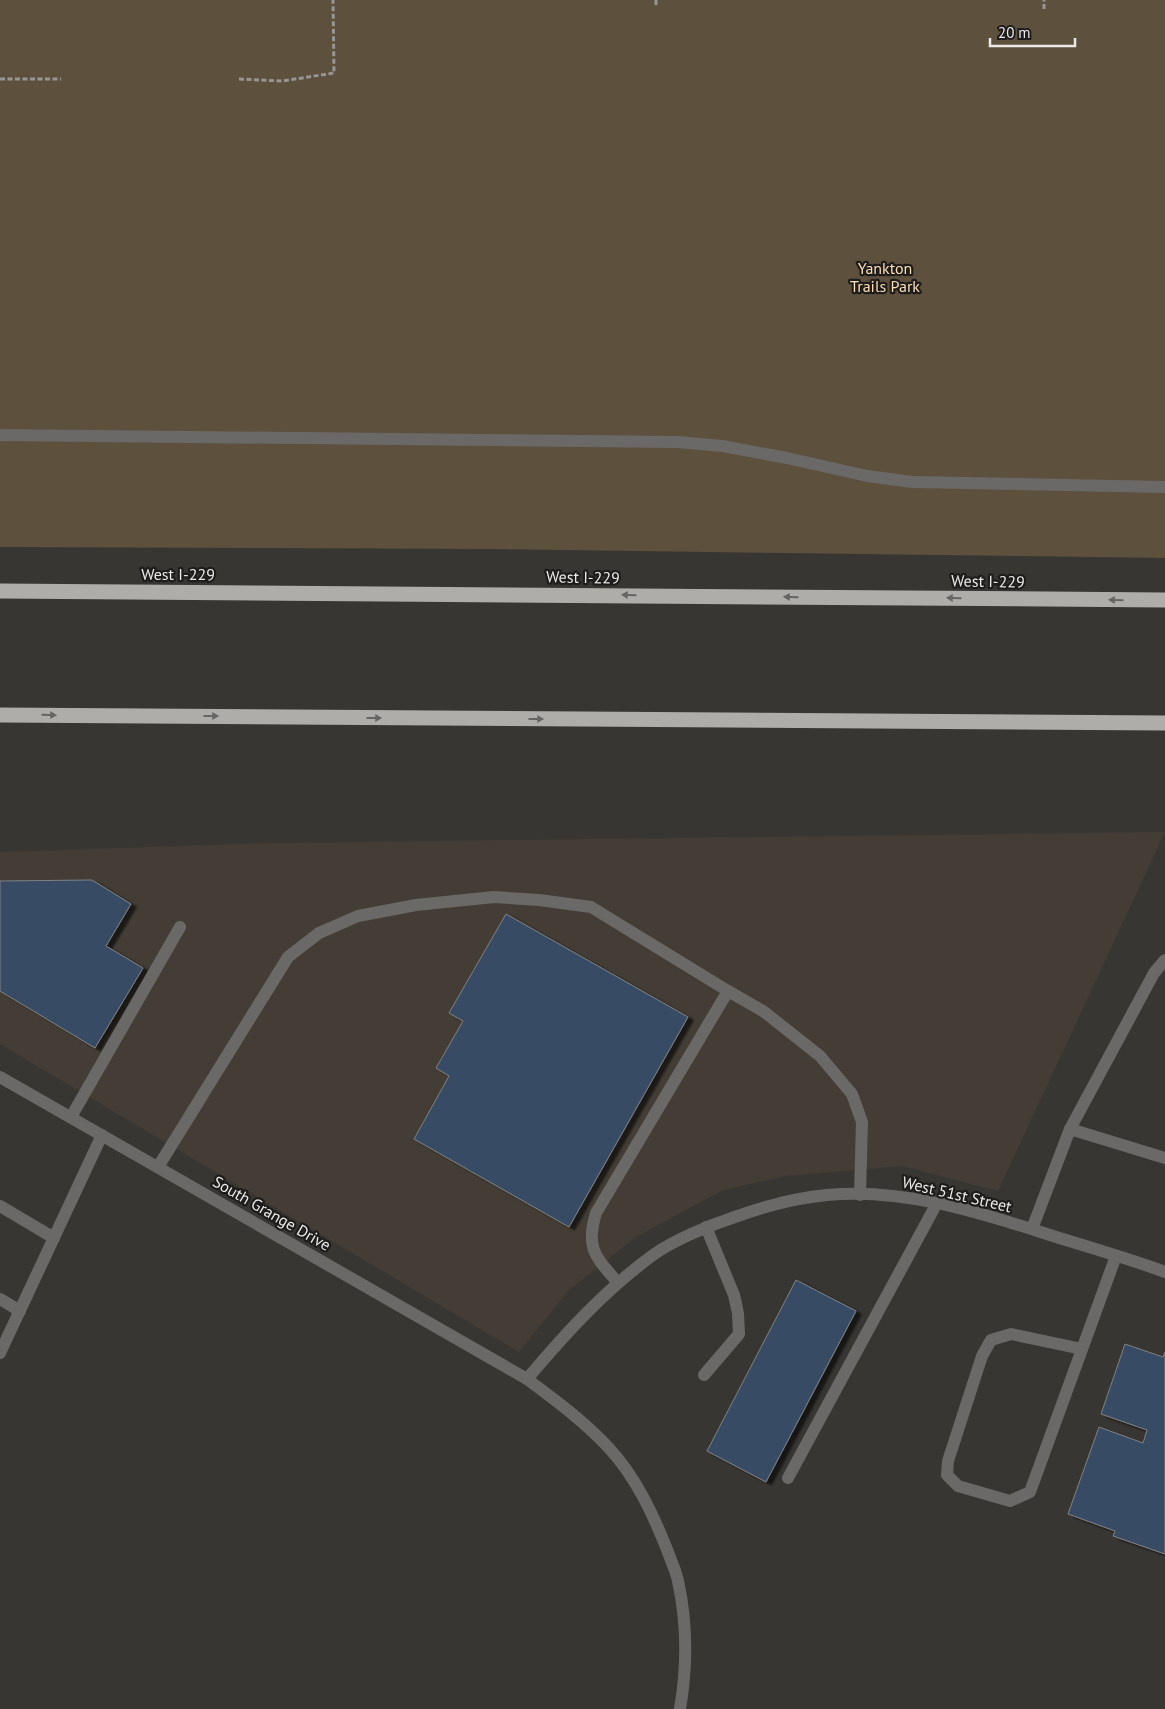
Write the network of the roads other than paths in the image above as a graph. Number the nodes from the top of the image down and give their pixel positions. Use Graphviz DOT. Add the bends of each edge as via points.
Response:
graph roads {
  1 [pos="0,435"];
  2 [pos="1165,487"];
  3 [pos="0,591"];
  4 [pos="1165,600"];
  5 [pos="0,715"];
  6 [pos="1165,723"];
  7 [pos="180,927"];
  8 [pos="1165,960"];
  9 [pos="728,991"];
  10 [pos="0,1077"];
  11 [pos="71,1117"];
  12 [pos="1070,1129"];
  13 [pos="102,1135"];
  14 [pos="1165,1158"];
  15 [pos="158,1167"];
  16 [pos="860,1195"];
  17 [pos="937,1203"];
  18 [pos="0,1206"];
  19 [pos="706,1227"];
  20 [pos="1032,1229"];
  21 [pos="54,1238"];
  22 [pos="1116,1256"];
  23 [pos="1165,1272"];
  24 [pos="618,1283"];
  25 [pos="0,1299"];
  26 [pos="20,1311"];
  27 [pos="1082,1350"];
  28 [pos="0,1353"];
  29 [pos="704,1375"];
  30 [pos="527,1379"];
  31 [pos="788,1478"];
  32 [pos="680,1709"];
  1 -- 2 [label="street" via="678,442 722,446 912,482"];
  4 -- 3 [label="highway, West I-229, one-way"];
  5 -- 6 [label="highway, one-way"];
  7 -- 11 [label="street"];
  8 -- 12 [label="street" via="1154,973"];
  9 -- 15 [label="street" via="591,907 494,897 416,905 358,916 319,933 288,957"];
  9 -- 16 [label="street" via="763,1011 820,1056 852,1094 862,1122"];
  9 -- 24 [label="street" via="596,1214 591,1230 594,1251"];
  10 -- 11 [label="street, South Grange Drive"];
  11 -- 13 [label="street, South Grange Drive"];
  12 -- 14 [label="street"];
  12 -- 20 [label="street"];
  13 -- 15 [label="street, South Grange Drive"];
  13 -- 21 [label="street"];
  15 -- 30 [label="street, South Grange Drive"];
  16 -- 17 [label="street, West 51st Street" via="886,1195"];
  16 -- 19 [label="street, West 51st Street" via="827,1195 764,1206"];
  17 -- 20 [label="street, West 51st Street"];
  17 -- 31 [label="street"];
  18 -- 21 [label="street"];
  19 -- 24 [label="street, West 51st Street" via="655,1254"];
  19 -- 29 [label="street" via="734,1295 739,1334"];
  20 -- 22 [label="street, West 51st Street"];
  21 -- 26 [label="street"];
  22 -- 23 [label="street, West 51st Street"];
  22 -- 27 [label="street"];
  24 -- 30 [label="street, West 51st Street" via="562,1337"];
  25 -- 26 [label="street"];
  26 -- 28 [label="street"];
  27 -- 27 [label="street" via="1030,1492 1010,1501 958,1486 947,1475 948,1461 982,1356 991,1340 1011,1334"];
  30 -- 32 [label="street, South Grange Drive" via="568,1409 609,1447 643,1495 678,1580 684,1629 684,1682"];
}
